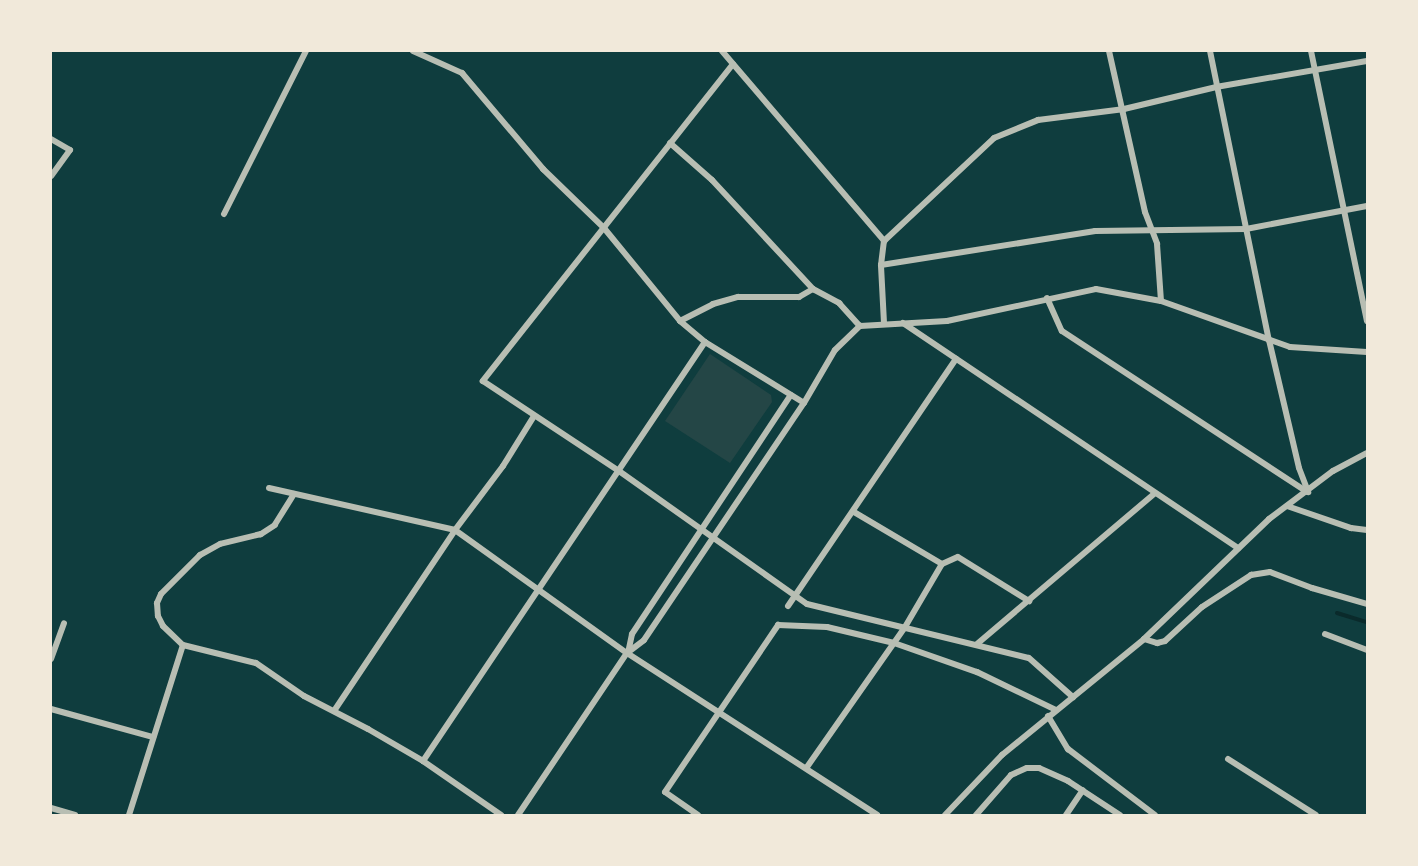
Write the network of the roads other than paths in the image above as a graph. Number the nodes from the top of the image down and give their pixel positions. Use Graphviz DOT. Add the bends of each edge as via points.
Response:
graph roads {
  1 [pos="306,51"];
  2 [pos="413,51"];
  3 [pos="722,51"];
  4 [pos="1109,51"];
  5 [pos="1210,51"];
  6 [pos="1311,51"];
  7 [pos="1367,61"];
  8 [pos="733,64"];
  9 [pos="1315,71"];
  10 [pos="1216,87"];
  11 [pos="1124,109"];
  12 [pos="51,139"];
  13 [pos="670,143"];
  14 [pos="51,176"];
  15 [pos="1367,206"];
  16 [pos="1344,210"];
  17 [pos="224,214"];
  18 [pos="604,228"];
  19 [pos="1150,229"];
  20 [pos="1246,229"];
  21 [pos="884,241"];
  22 [pos="881,265"];
  23 [pos="813,288"];
  24 [pos="1047,298"];
  25 [pos="1161,302"];
  26 [pos="681,321"];
  27 [pos="1367,321"];
  28 [pos="884,323"];
  29 [pos="903,323"];
  30 [pos="860,326"];
  31 [pos="1269,340"];
  32 [pos="705,342"];
  33 [pos="1367,352"];
  34 [pos="956,359"];
  35 [pos="791,395"];
  36 [pos="804,404"];
  37 [pos="534,416"];
  38 [pos="1367,453"];
  39 [pos="619,471"];
  40 [pos="269,488"];
  41 [pos="1308,492"];
  42 [pos="294,494"];
  43 [pos="1154,494"];
  44 [pos="1287,506"];
  45 [pos="854,512"];
  46 [pos="700,529"];
  47 [pos="455,530"];
  48 [pos="1367,530"];
  49 [pos="712,538"];
  50 [pos="1238,548"];
  51 [pos="942,564"];
  52 [pos="538,587"];
  53 [pos="794,594"];
  54 [pos="1029,601"];
  55 [pos="1367,604"];
  56 [pos="788,606"];
  57 [pos="64,623"];
  58 [pos="905,626"];
  59 [pos="1325,634"];
  60 [pos="1144,639"];
  61 [pos="894,641"];
  62 [pos="977,644"];
  63 [pos="183,645"];
  64 [pos="1367,650"];
  65 [pos="627,653"];
  66 [pos="51,659"];
  67 [pos="1071,698"];
  68 [pos="51,709"];
  69 [pos="1056,710"];
  70 [pos="334,711"];
  71 [pos="718,713"];
  72 [pos="1048,716"];
  73 [pos="153,737"];
  74 [pos="1228,759"];
  75 [pos="423,761"];
  76 [pos="807,767"];
  77 [pos="1083,790"];
  78 [pos="51,808"];
  79 [pos="75,815"];
  80 [pos="129,815"];
  81 [pos="501,815"];
  82 [pos="518,815"];
  83 [pos="698,815"];
  84 [pos="877,815"];
  85 [pos="945,815"];
  86 [pos="976,815"];
  87 [pos="1066,815"];
  88 [pos="1120,815"];
  89 [pos="1155,815"];
  90 [pos="1316,815"];
  1 -- 17 [label="street"];
  2 -- 18 [label="street" via="462,73 543,169"];
  3 -- 8 [label="street"];
  4 -- 11 [label="street"];
  5 -- 10 [label="street"];
  6 -- 9 [label="street"];
  7 -- 9 [label="street"];
  8 -- 13 [label="street"];
  8 -- 21 [label="street"];
  9 -- 10 [label="street"];
  9 -- 16 [label="street"];
  10 -- 11 [label="street"];
  10 -- 20 [label="street"];
  11 -- 19 [label="street"];
  11 -- 21 [label="street" via="1038,120 994,138"];
  12 -- 14 [label="street" via="70,150"];
  13 -- 18 [label="street"];
  13 -- 23 [label="street" via="712,180"];
  15 -- 16 [label="street"];
  16 -- 20 [label="street"];
  16 -- 27 [label="street"];
  18 -- 26 [label="street"];
  18 -- 37 [label="street" via="483,381"];
  19 -- 20 [label="street"];
  19 -- 22 [label="street" via="1095,231"];
  19 -- 25 [label="street" via="1157,244"];
  20 -- 31 [label="street"];
  21 -- 22 [label="street"];
  22 -- 28 [label="street"];
  23 -- 26 [label="street" via="799,297 738,297 713,304"];
  23 -- 30 [label="street" via="839,303"];
  24 -- 25 [label="street" via="1096,290"];
  24 -- 29 [label="street" via="947,321"];
  24 -- 41 [label="street" via="1062,331"];
  25 -- 31 [label="street"];
  26 -- 32 [label="street"];
  28 -- 29 [label="street"];
  28 -- 30 [label="street"];
  29 -- 34 [label="street"];
  30 -- 36 [label="street" via="835,350"];
  31 -- 33 [label="street" via="1290,347"];
  31 -- 41 [label="street"];
  32 -- 35 [label="street"];
  32 -- 39 [label="street"];
  34 -- 43 [label="street"];
  34 -- 45 [label="street"];
  35 -- 36 [label="street"];
  35 -- 46 [label="street"];
  36 -- 49 [label="street"];
  37 -- 39 [label="street"];
  37 -- 47 [label="street"];
  38 -- 41 [label="street" via="1333,471"];
  39 -- 46 [label="street"];
  39 -- 52 [label="street"];
  40 -- 42 [label="street"];
  41 -- 44 [label="street"];
  42 -- 47 [label="street"];
  42 -- 63 [label="street" via="275,525 261,534 220,544 200,555 160,594 158,616"];
  43 -- 50 [label="street"];
  43 -- 54 [label="street"];
  44 -- 48 [label="street"];
  44 -- 50 [label="street"];
  45 -- 51 [label="street"];
  45 -- 53 [label="street"];
  46 -- 49 [label="street"];
  46 -- 65 [label="street" via="632,634"];
  47 -- 52 [label="street"];
  47 -- 70 [label="street"];
  49 -- 53 [label="street"];
  49 -- 65 [label="street" via="644,640"];
  50 -- 60 [label="street"];
  51 -- 54 [label="street" via="958,557"];
  51 -- 58 [label="street"];
  52 -- 65 [label="street"];
  52 -- 75 [label="street"];
  53 -- 56 [label="street"];
  53 -- 58 [label="street" via="807,604"];
  54 -- 62 [label="street"];
  55 -- 60 [label="street" via="1270,572 1251,575 1202,607 1165,641"];
  57 -- 66 [label="street"];
  58 -- 61 [label="street"];
  58 -- 62 [label="street"];
  59 -- 64 [label="street"];
  60 -- 67 [label="street"];
  61 -- 69 [label="street" via="977,672"];
  61 -- 71 [label="street" via="827,627 778,625"];
  61 -- 76 [label="street"];
  62 -- 67 [label="street" via="1029,658"];
  63 -- 70 [label="street" via="255,663"];
  63 -- 73 [label="street"];
  65 -- 71 [label="street"];
  65 -- 82 [label="street"];
  67 -- 69 [label="street"];
  68 -- 73 [label="street"];
  69 -- 72 [label="street"];
  70 -- 75 [label="street"];
  71 -- 76 [label="street"];
  71 -- 83 [label="street" via="665,792"];
  72 -- 85 [label="street" via="1002,755"];
  72 -- 89 [label="street" via="1068,749"];
  73 -- 80 [label="street"];
  74 -- 90 [label="street"];
  75 -- 81 [label="street"];
  76 -- 84 [label="street"];
  77 -- 86 [label="street" via="1048,772 1027,768 1011,775"];
  77 -- 87 [label="street"];
  77 -- 88 [label="street"];
  78 -- 79 [label="street"];
}
